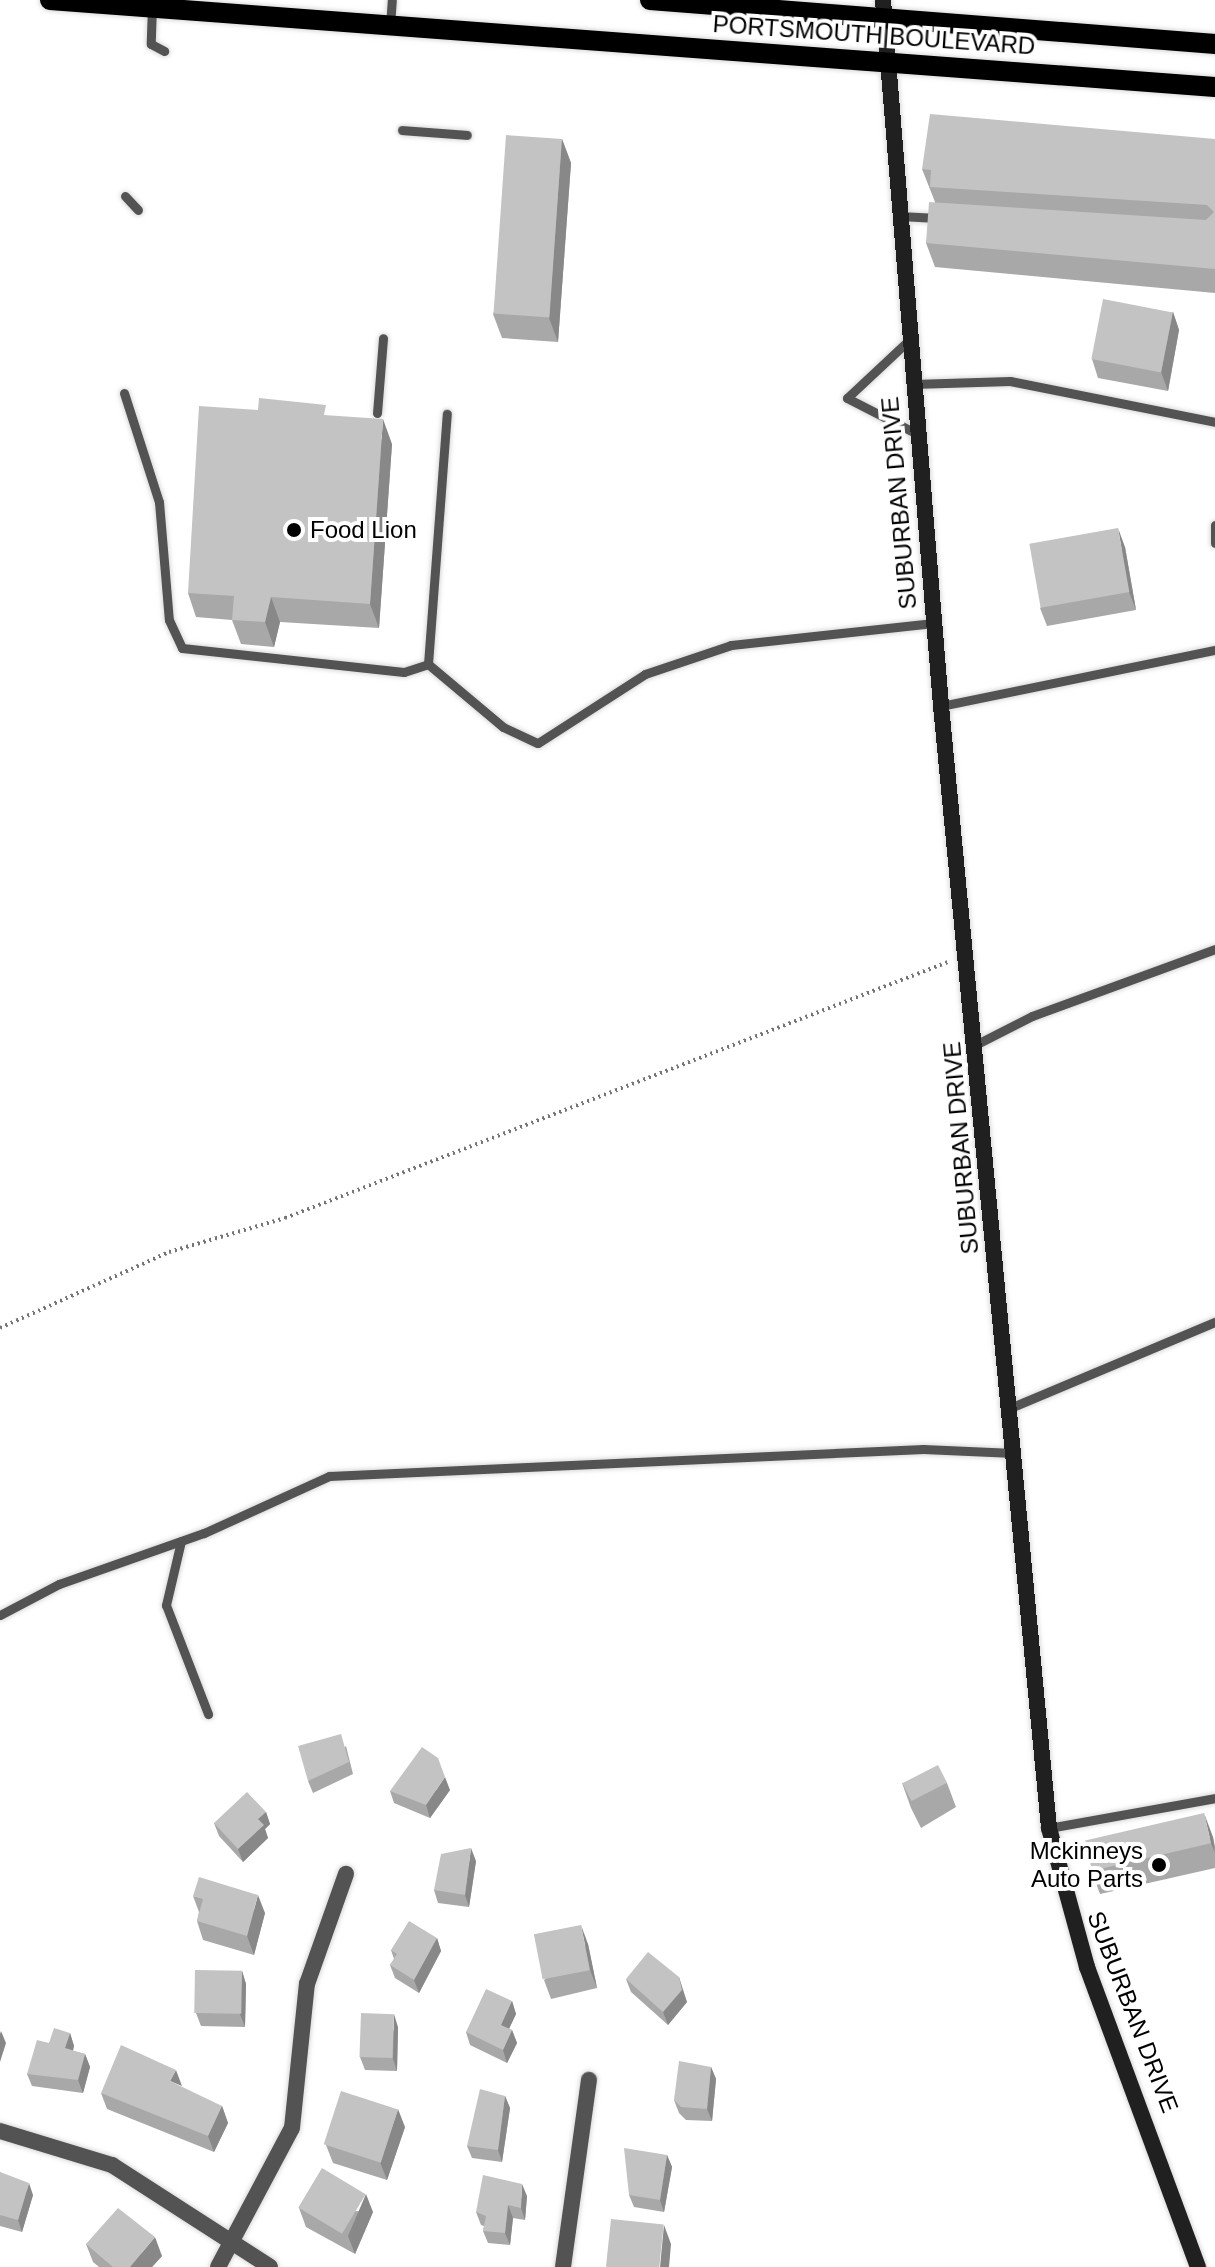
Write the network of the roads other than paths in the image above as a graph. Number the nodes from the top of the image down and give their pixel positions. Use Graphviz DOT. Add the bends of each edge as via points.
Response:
graph roads {
  1 [pos="50,0"];
  2 [pos="392,0"];
  3 [pos="650,0"];
  4 [pos="152,4"];
  5 [pos="884,9"];
  6 [pos="390,26"];
  7 [pos="1215,44"];
  8 [pos="164,51"];
  9 [pos="889,62"];
  10 [pos="1215,87"];
  11 [pos="402,130"];
  12 [pos="467,135"];
  13 [pos="125,196"];
  14 [pos="138,210"];
  15 [pos="900,216"];
  16 [pos="946,219"];
  17 [pos="383,338"];
  18 [pos="910,339"];
  19 [pos="913,384"];
  20 [pos="124,393"];
  21 [pos="377,413"];
  22 [pos="447,414"];
  23 [pos="1215,422"];
  24 [pos="917,434"];
  25 [pos="1215,525"];
  26 [pos="1215,543"];
  27 [pos="934,623"];
  28 [pos="1215,650"];
  29 [pos="428,664"];
  30 [pos="941,706"];
  31 [pos="1215,949"];
  32 [pos="975,1045"];
  33 [pos="1215,1322"];
  34 [pos="1010,1408"];
  35 [pos="1014,1453"];
  36 [pos="181,1541"];
  37 [pos="0,1615"];
  38 [pos="208,1714"];
  39 [pos="1215,1798"];
  40 [pos="1049,1828"];
  41 [pos="346,1874"];
  42 [pos="589,2080"];
  43 [pos="0,2131"];
  44 [pos="235,2244"];
  45 [pos="218,2267"];
  46 [pos="270,2267"];
  47 [pos="563,2267"];
  48 [pos="1198,2267"];
  1 -- 4 [label="main road, PORTSMOUTH BOULEVARD"];
  2 -- 6 [label="lane"];
  3 -- 5 [label="main road, PORTSMOUTH BOULEVARD"];
  4 -- 6 [label="main road, PORTSMOUTH BOULEVARD"];
  4 -- 8 [label="lane" via="151,44"];
  5 -- 7 [label="main road, PORTSMOUTH BOULEVARD"];
  5 -- 9 [label="main road, SUBURBAN DRIVE"];
  6 -- 9 [label="main road, PORTSMOUTH BOULEVARD"];
  9 -- 10 [label="main road, PORTSMOUTH BOULEVARD"];
  9 -- 15 [label="main road, SUBURBAN DRIVE"];
  11 -- 12 [label="lane"];
  13 -- 14 [label="lane"];
  15 -- 16 [label="lane"];
  15 -- 18 [label="main road, SUBURBAN DRIVE"];
  17 -- 21 [label="lane"];
  18 -- 19 [label="main road, SUBURBAN DRIVE"];
  18 -- 24 [label="lane" via="847,398"];
  19 -- 23 [label="lane" via="1010,381"];
  19 -- 24 [label="main road, SUBURBAN DRIVE"];
  20 -- 29 [label="lane" via="159,502 169,620 182,648 404,672"];
  22 -- 29 [label="lane"];
  24 -- 27 [label="main road, SUBURBAN DRIVE"];
  25 -- 26 [label="lane"];
  27 -- 29 [label="lane" via="731,645 645,674 538,743 503,727"];
  27 -- 30 [label="main road, SUBURBAN DRIVE"];
  28 -- 30 [label="lane"];
  30 -- 32 [label="main road, SUBURBAN DRIVE"];
  31 -- 32 [label="lane" via="1032,1016"];
  32 -- 34 [label="main road, SUBURBAN DRIVE"];
  33 -- 34 [label="lane"];
  34 -- 35 [label="main road, SUBURBAN DRIVE"];
  35 -- 36 [label="lane" via="923,1449 329,1476"];
  35 -- 40 [label="main road, SUBURBAN DRIVE"];
  36 -- 37 [label="lane" via="59,1584"];
  36 -- 38 [label="lane" via="166,1605"];
  39 -- 40 [label="lane"];
  40 -- 48 [label="main road, SUBURBAN DRIVE" via="1087,1967"];
  41 -- 44 [label="street" via="307,1984 292,2128"];
  42 -- 47 [label="street"];
  43 -- 44 [label="street" via="112,2165"];
  44 -- 45 [label="street"];
  44 -- 46 [label="street"];
}
